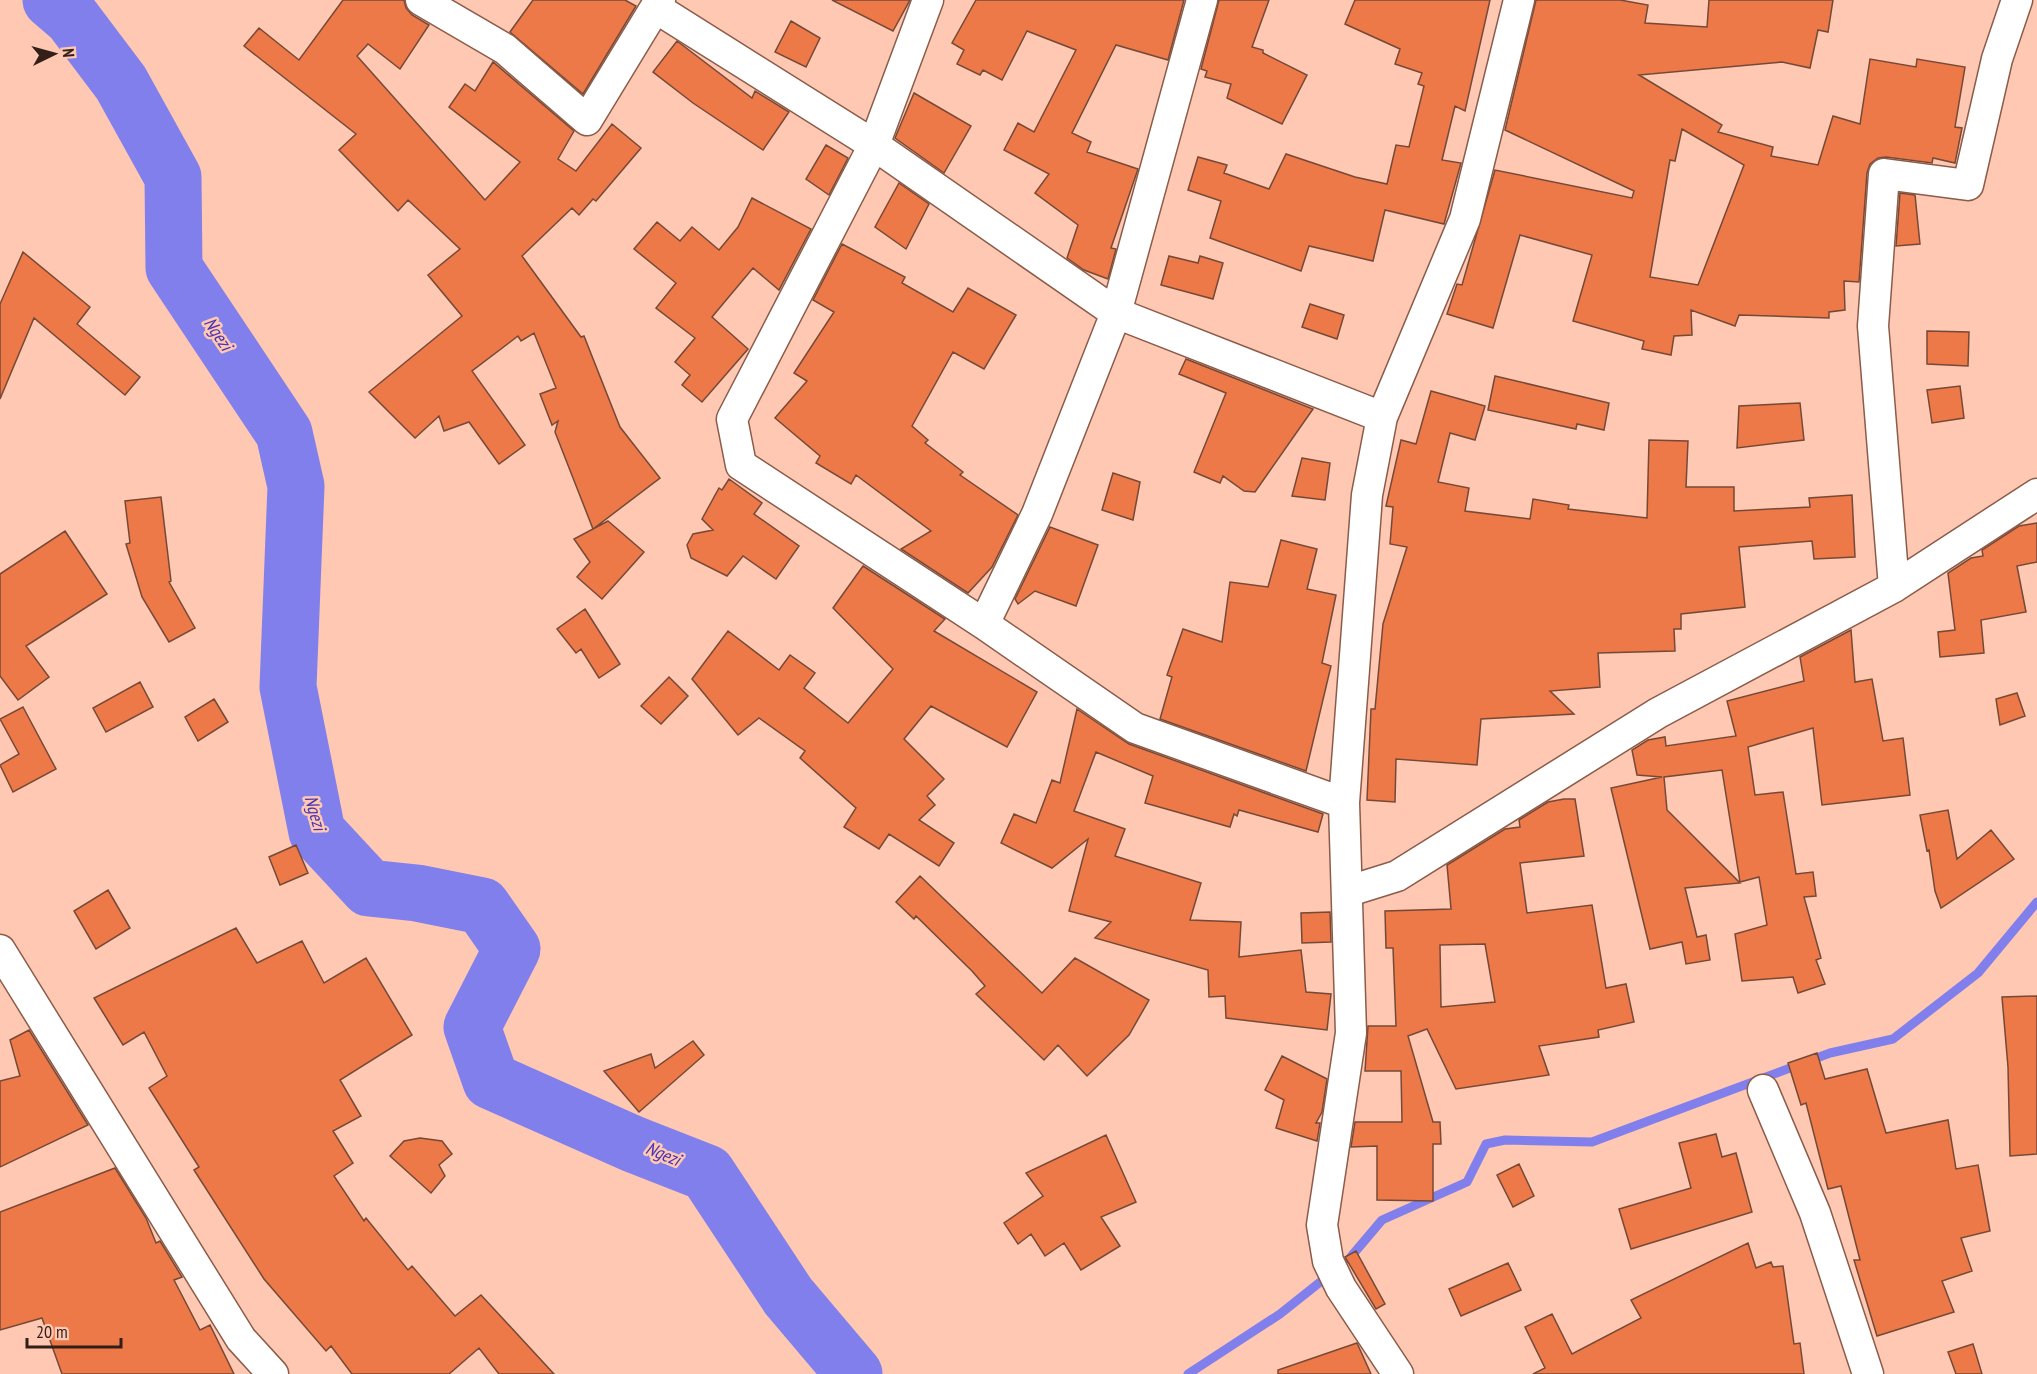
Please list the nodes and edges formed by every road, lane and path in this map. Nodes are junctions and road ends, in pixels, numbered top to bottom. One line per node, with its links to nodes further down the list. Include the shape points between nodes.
1 (421, 0): 6 (street, via 505,49 587,120)
2 (928, 0): 7 (street)
3 (1202, 0): 8 (street)
4 (1519, 0): 9 (street, via 1465,219)
5 (2017, 0): 11 (street, via 1997,59 1968,185 1884,174 1873,326)
6 (658, 4): 7 (street)
7 (874, 144): 8 (street); 12 (street, via 732,419 741,465)
8 (1116, 313): 9 (street); 12 (street, via 1037,514)
9 (1382, 417): 13 (street, via 1367,495)
10 (2037, 494): 11 (street)
11 (1894, 587): 14 (street, via 1659,713 1397,876)
12 (984, 624): 13 (street, via 1135,728)
13 (1344, 803): 14 (street)
14 (1349, 891): 20 (street, via 1351,1033 1322,1225 1335,1274)
15 (0, 950): 17 (street)
16 (1763, 1090): 21 (street, via 1815,1213)
17 (240, 1338): 18 (street); 19 (street)
18 (248, 1374)
19 (273, 1374)
20 (1398, 1374)
21 (1868, 1374)

